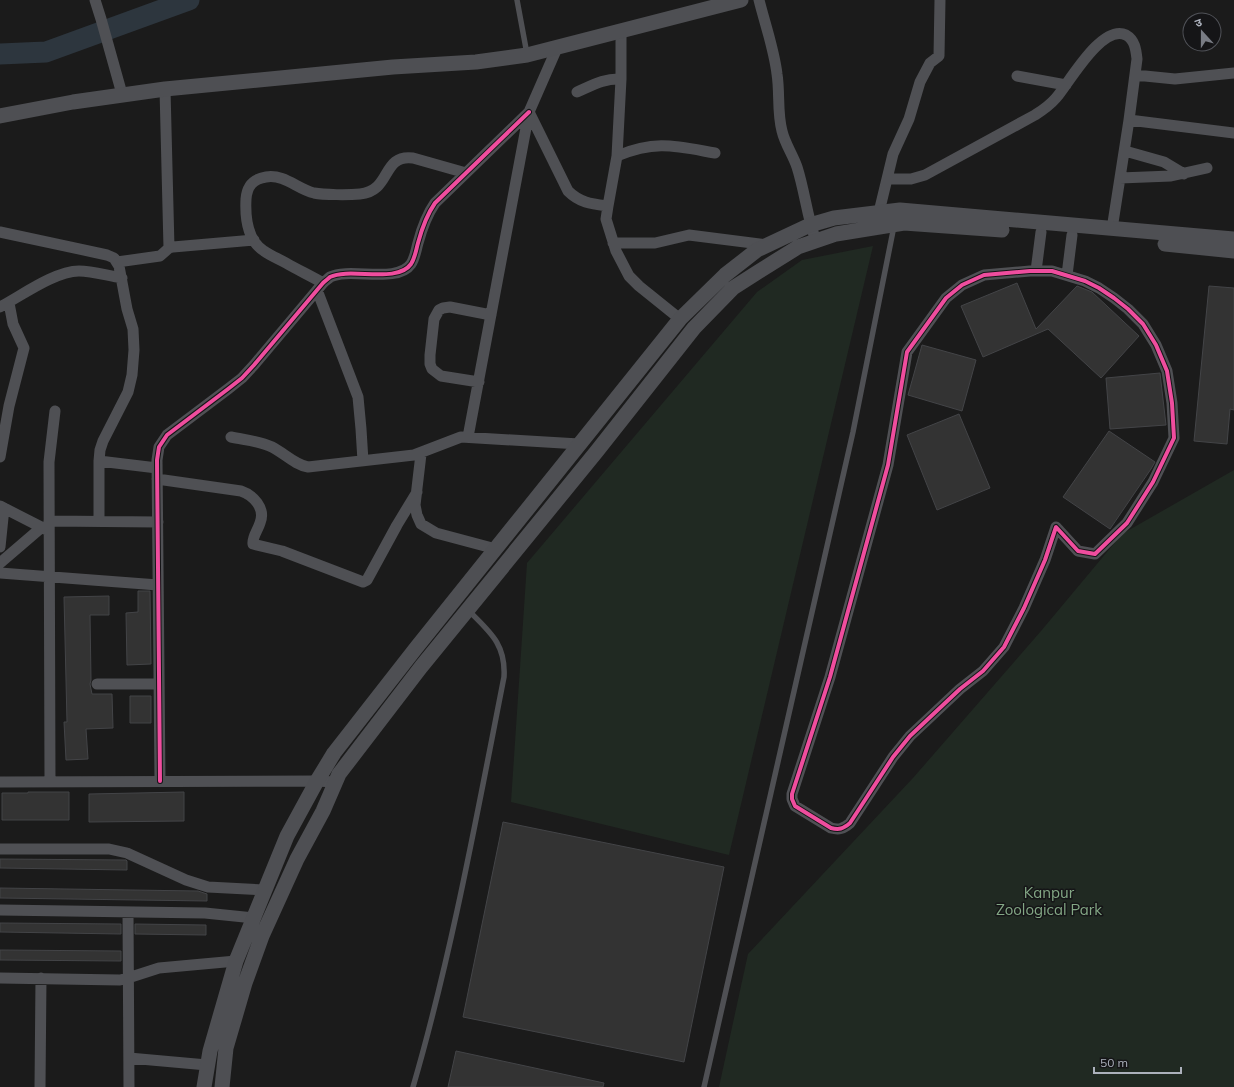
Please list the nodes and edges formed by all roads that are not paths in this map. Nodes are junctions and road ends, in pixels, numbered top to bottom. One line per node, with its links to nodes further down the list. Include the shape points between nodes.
1 (95, 0): 16 (street)
2 (516, 0): 8 (lane)
3 (741, 0): 6 (main road)
4 (759, 0): 32 (street, via 777,72 779,120 798,169)
5 (940, 0): 28 (street, via 939,56 930,63 920,82 909,119 893,154)
6 (621, 31): 7 (main road); 12 (street)
7 (558, 48): 8 (main road); 17 (street)
8 (527, 55): 14 (main road, via 476,62 393,67)
9 (1234, 73): 10 (street, via 1175,79)
10 (1135, 75): 13 (street, via 1137,59 1132,40 1125,34 1116,34 1100,43); 19 (street)
11 (1017, 76): 13 (street)
12 (621, 79): 15 (street, via 608,79); 23 (street)
13 (1066, 85): 28 (street, via 1051,104 1035,115 926,175 911,179)
14 (165, 89): 16 (main road); 42 (street)
15 (576, 92)
16 (122, 94): 18 (main road)
17 (529, 112): 25 (street); 29 (street, via 568,191 587,204); 50 (street)
18 (0, 116)
19 (1129, 120): 20 (street); 21 (street)
20 (1234, 133)
21 (1124, 151): 26 (street, via 1164,162); 27 (street)
22 (715, 153): 23 (street, via 657,145)
23 (617, 156): 29 (street)
24 (1207, 168): 26 (street)
25 (466, 173): 38 (street, via 405,157 391,165 381,184 361,194 315,193 276,176 255,180 249,186 246,196 246,219); 48 (street, via 428,213 411,265 403,270 385,274 338,275)
26 (1184, 174): 27 (street)
27 (1120, 178): 33 (street)
28 (887, 179): 30 (street)
29 (608, 206): 40 (street, via 606,219)
30 (879, 212): 32 (main road, via 834,218); 33 (main road, via 900,210)
31 (895, 224): 35 (main road); 39 (main road, via 836,234); 97 (lane, via 853,432)
32 (810, 225): 39 (street); 41 (main road)
33 (1112, 229): 37 (main road)
34 (0, 232): 44 (street, via 107,255)
35 (1041, 232): 36 (main road); 45 (street)
36 (1072, 235): 43 (main road); 46 (street)
37 (1234, 239)
38 (254, 240): 42 (street); 48 (street, via 263,251)
39 (816, 241): 73 (main road, via 798,247 733,288 694,328)
40 (613, 243): 41 (street, via 655,243 689,235); 51 (street, via 629,276)
41 (768, 245): 51 (main road, via 757,250 725,275)
42 (169, 248): 44 (street, via 160,256)
43 (1234, 251)
44 (117, 262): 47 (street)
45 (1036, 271): 46 (street, via 1052,270); 46 (street, via 984,275 962,286 946,298 907,352 888,465 830,677 792,794 795,806 831,828 837,830 850,823 893,757 910,736 954,694 983,671 1004,647 1045,560 1056,527 1078,551 1095,554 1127,523 1153,482 1174,438 1167,371 1156,345 1143,324 1128,309 1099,288)
46 (1066, 275)
47 (122, 278): 49 (street, via 80,271 70,272 53,278); 59 (street, via 134,340 132,375 128,392 103,441)
48 (320, 287): 60 (street, via 358,397); 61 (street, via 242,378 167,435 160,447)
49 (4, 305): 58 (street, via 24,348 9,406)
50 (491, 314): 52 (street); 52 (street, via 450,307 439,310 434,319 430,355 432,369 442,376)
51 (680, 319): 56 (main road)
52 (479, 382): 55 (street)
53 (55, 411): 66 (street, via 49,462)
54 (231, 437): 60 (street, via 270,446 308,468)
55 (468, 437): 56 (street); 57 (street, via 454,439)
56 (579, 444): 68 (main road)
57 (421, 454): 60 (street); 62 (street)
58 (0, 457)
59 (99, 461): 61 (street); 64 (street)
60 (363, 461)
61 (157, 473): 62 (street, via 249,494 257,501 261,511 261,521 252,540 253,544 282,551 363,582 367,580); 65 (street)
62 (417, 492): 68 (street, via 417,515 427,529)
63 (2, 507): 66 (street); 67 (street)
64 (99, 521): 65 (street); 66 (street)
65 (158, 522): 72 (street)
66 (47, 526): 69 (street); 71 (street)
67 (0, 547)
68 (496, 549): 77 (main road, via 334,753)
69 (0, 563)
70 (0, 573): 71 (street)
71 (50, 577): 72 (street); 79 (street)
72 (158, 585): 75 (street)
73 (467, 609): 80 (main road, via 382,717); 96 (lane, via 493,636 500,648 505,663 504,677 455,917)
74 (97, 684): 75 (street)
75 (159, 684): 76 (street)
76 (160, 781): 77 (street); 79 (street)
77 (317, 781): 80 (street); 82 (main road, via 287,836)
78 (0, 782): 79 (street)
79 (50, 782)
80 (335, 782): 95 (main road, via 262,936 226,1048)
81 (0, 849): 82 (street, via 109,849 127,853 186,880 208,887)
82 (264, 890): 85 (main road)
83 (0, 910): 84 (street)
84 (128, 912): 85 (street, via 205,913); 89 (street)
85 (254, 918): 86 (main road)
86 (236, 961): 89 (street, via 159,968); 91 (main road)
87 (0, 978): 88 (street)
88 (41, 978): 89 (street); 92 (street)
89 (128, 978): 90 (street)
90 (129, 1058): 91 (street); 93 (street)
91 (207, 1065): 94 (main road)
92 (40, 1087)
93 (130, 1087)
94 (204, 1087)
95 (222, 1087)
96 (413, 1087)
97 (704, 1087)

